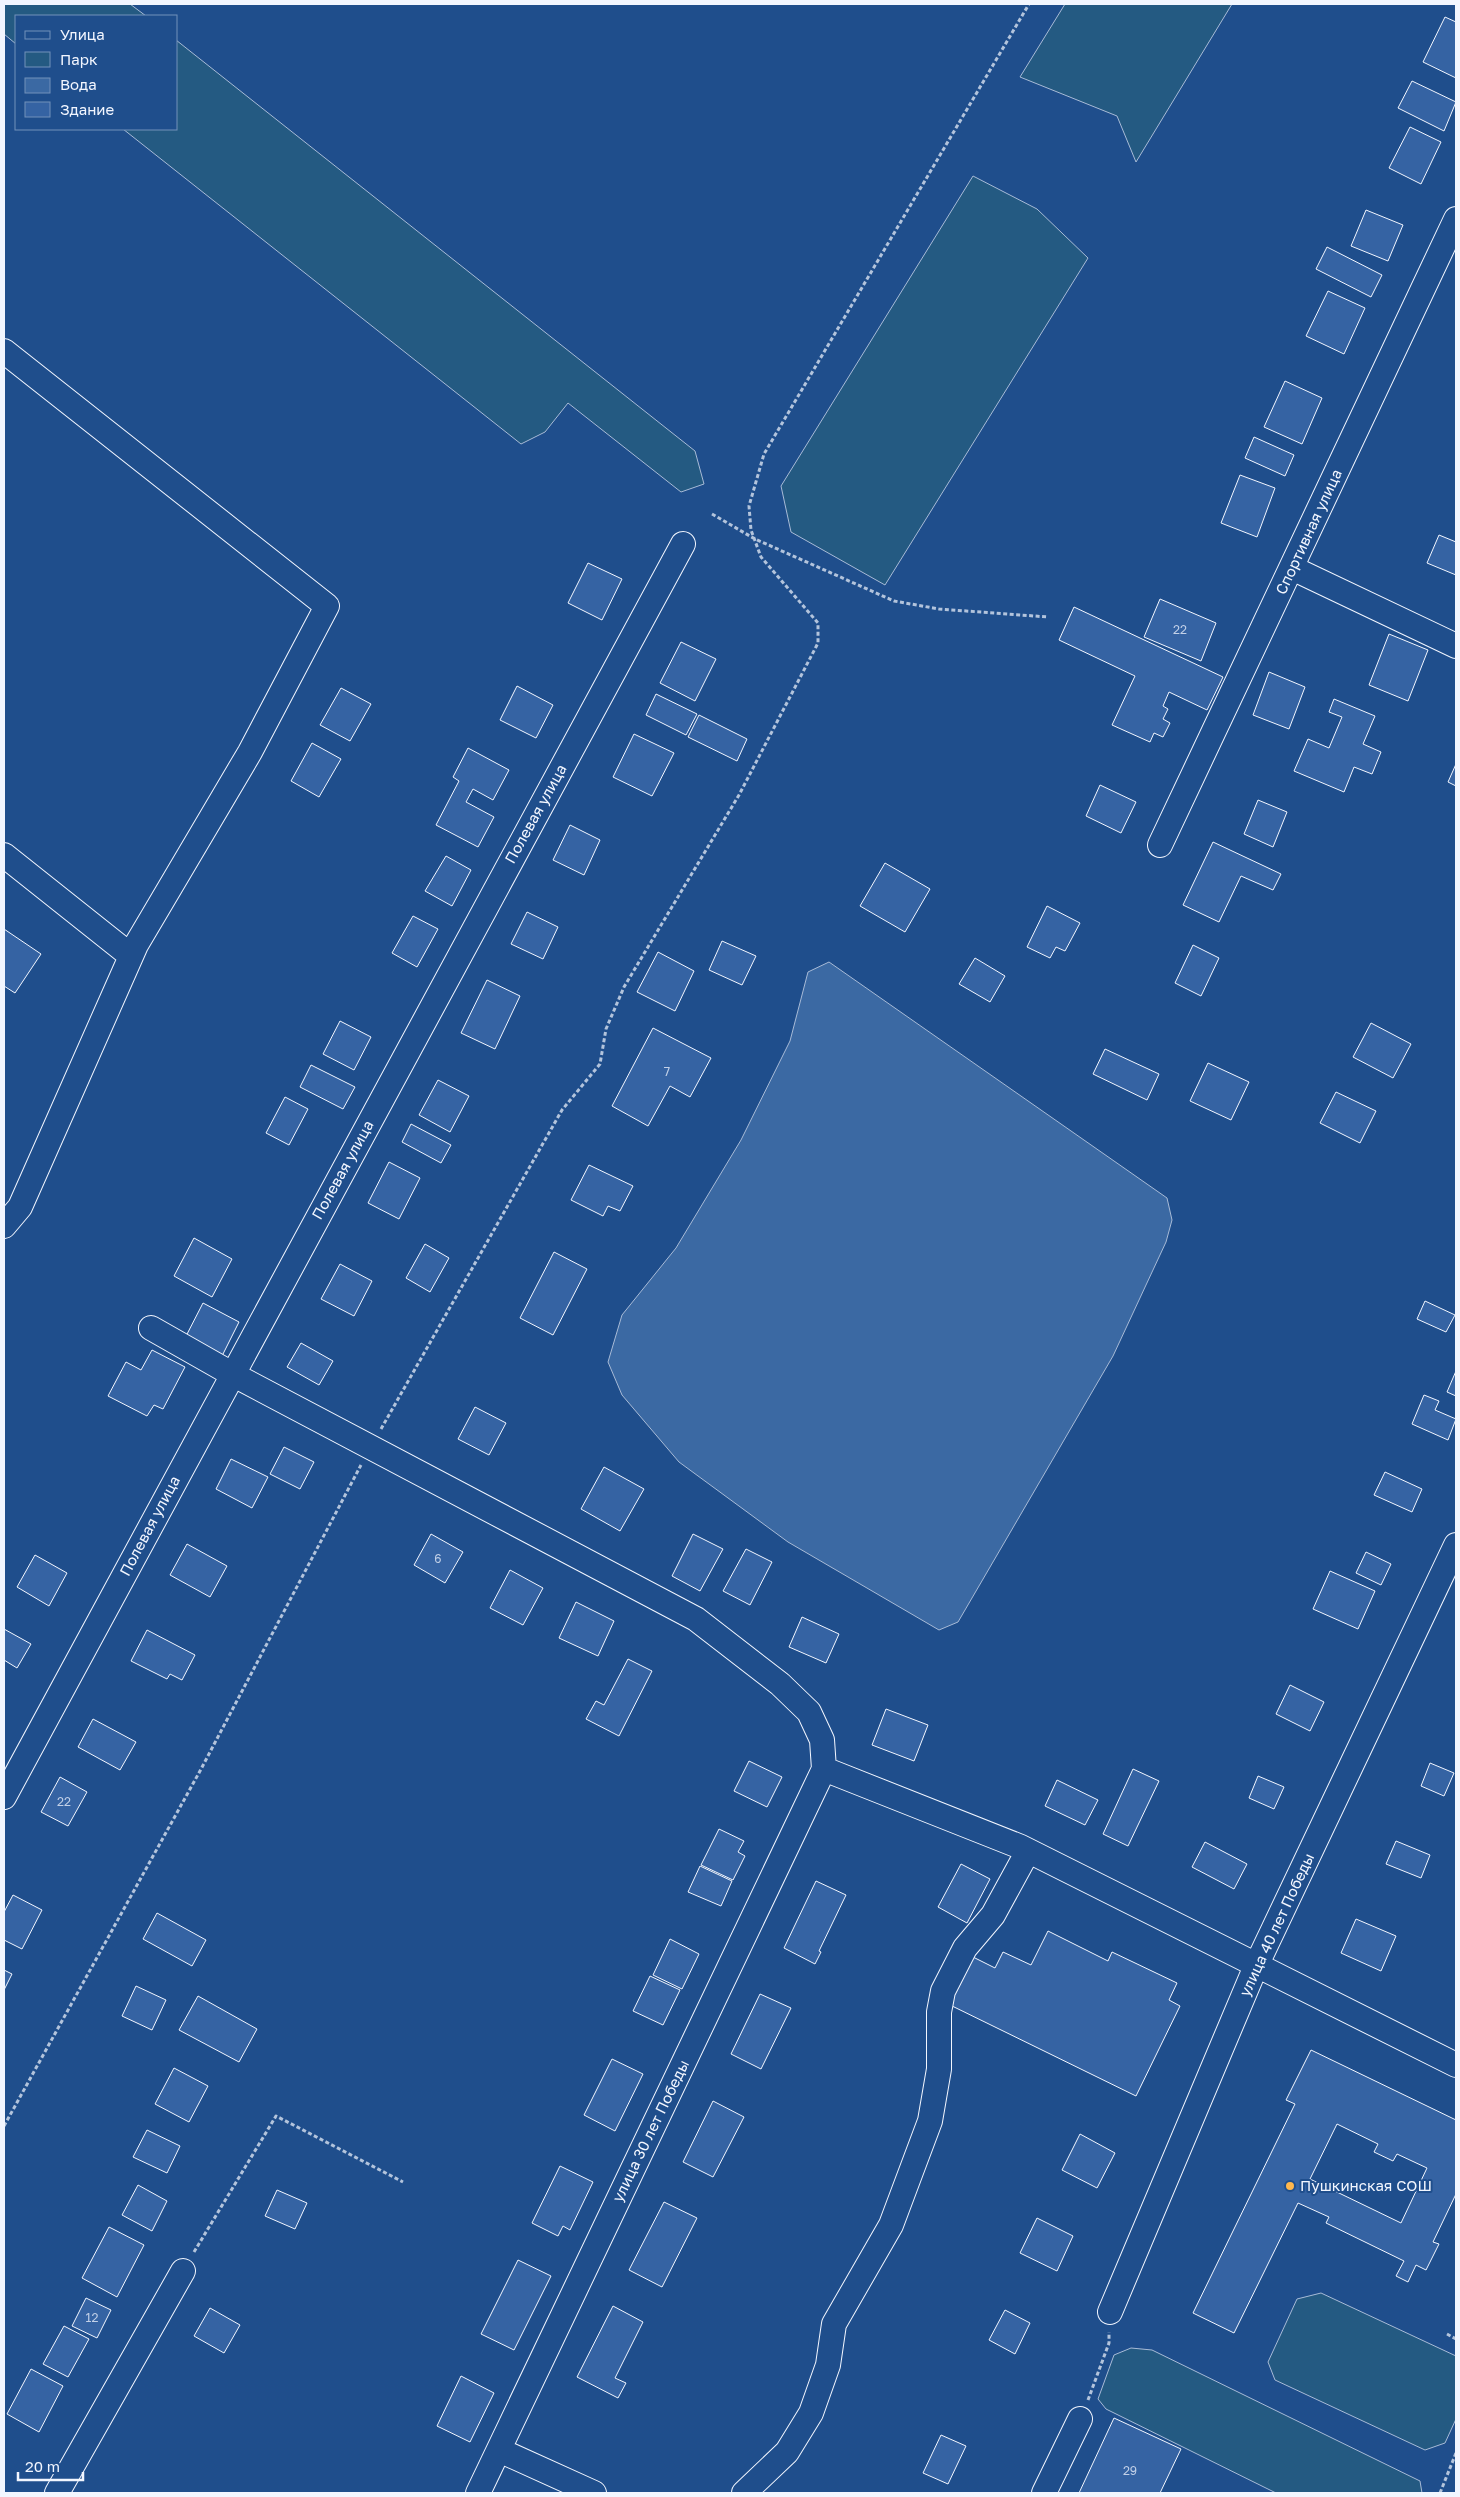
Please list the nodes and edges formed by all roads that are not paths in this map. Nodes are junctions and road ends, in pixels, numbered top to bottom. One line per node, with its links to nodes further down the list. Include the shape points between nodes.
1 (1456, 220): 4 (street, Спортивная улица)
2 (4, 351): 8 (street, via 327,606 250,752)
3 (683, 544): 11 (street, Полевая улица)
4 (1292, 568): 5 (street); 6 (street, Спортивная улица)
5 (1456, 646)
6 (1160, 845)
7 (4, 855): 8 (street)
8 (131, 956): 9 (street, via 20,1207)
9 (4, 1226)
10 (151, 1328): 11 (street)
11 (232, 1374): 13 (street, via 696,1619 780,1684 809,1712 822,1740); 14 (street, Полевая улица)
12 (1456, 1545): 16 (street, улица 40 лет Победы)
13 (824, 1769): 15 (street); 21 (street, улица 30 лет Победы)
14 (4, 1797)
15 (1028, 1851): 16 (street); 25 (street, via 993,1915 966,1948 943,1991 939,2012 939,2069 930,2121 891,2225 834,2324 828,2365 810,2414 787,2452)
16 (1256, 1966): 17 (street); 19 (street, улица 40 лет Победы)
17 (1456, 2065)
18 (182, 2271): 22 (street)
19 (1110, 2312)
20 (1080, 2419): 26 (street)
21 (499, 2450): 23 (street, улица 30 лет Победы); 24 (street)
22 (57, 2493)
23 (478, 2493)
24 (594, 2493)
25 (744, 2493)
26 (1044, 2493)

